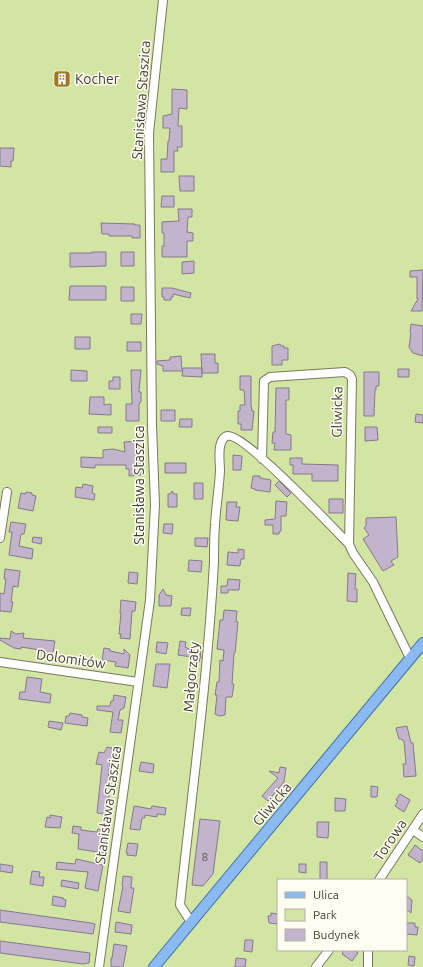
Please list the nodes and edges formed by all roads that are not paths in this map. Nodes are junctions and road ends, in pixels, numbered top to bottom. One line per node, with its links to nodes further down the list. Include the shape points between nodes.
1 (163, 0): 10 (street, Stanisława Staszica, via 149,133 155,505 150,600)
2 (231, 436): 3 (street, Gliwicka); 15 (street, Małgorzaty, via 223,439 220,449 204,682 180,895 180,905)
3 (262, 459): 6 (street, Gliwicka); 6 (street, Gliwicka, via 264,382 270,377 345,372 350,375 352,379)
4 (7, 492): 5 (street)
5 (0, 538)
6 (349, 544): 8 (street, Gliwicka, via 352,553 373,582)
7 (423, 643): 8 (main road, Gliwicka)
8 (410, 658): 15 (main road, Gliwicka)
9 (0, 662): 10 (street, Dolomitów)
10 (138, 682): 18 (street, Stanisława Staszica)
11 (423, 814): 12 (street, Torowa)
12 (413, 830): 13 (street); 14 (street, Torowa)
13 (423, 837)
14 (380, 879)
15 (191, 922): 19 (main road, Gliwicka)
16 (328, 951): 20 (street)
17 (368, 951): 21 (street)
18 (99, 967)
19 (154, 967)
20 (316, 967)
21 (368, 967)

